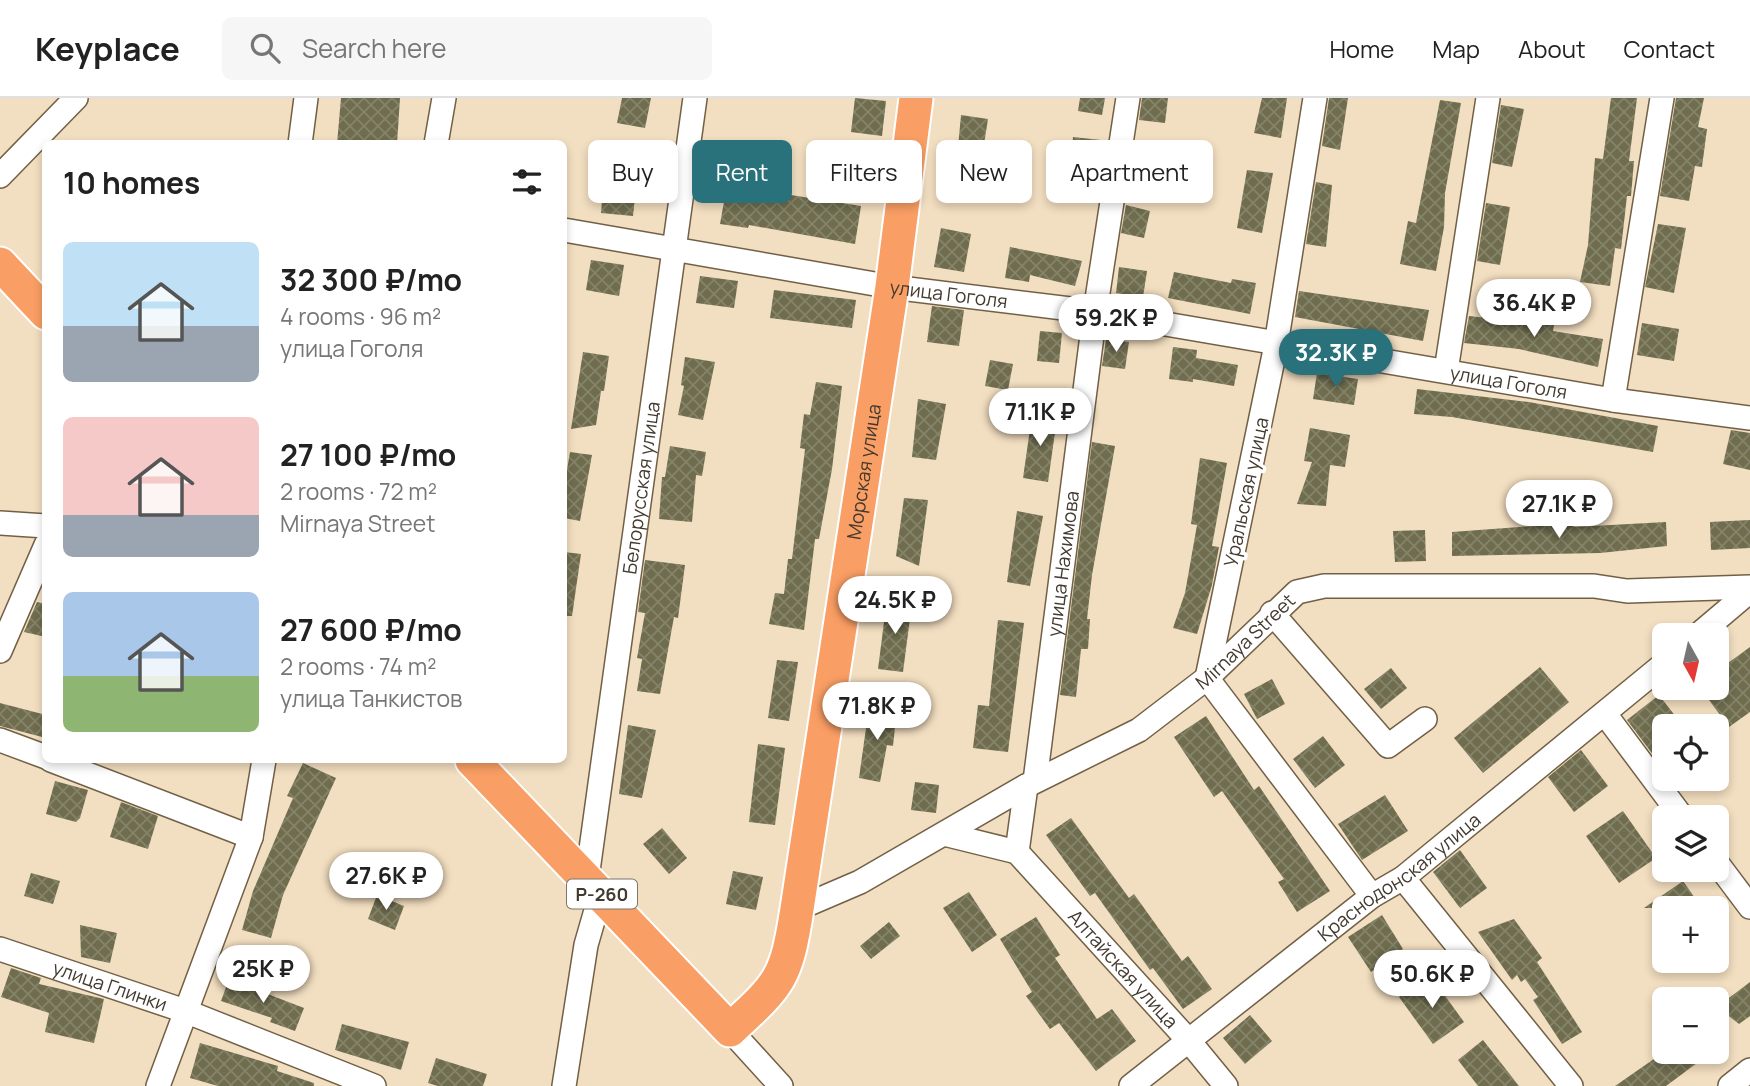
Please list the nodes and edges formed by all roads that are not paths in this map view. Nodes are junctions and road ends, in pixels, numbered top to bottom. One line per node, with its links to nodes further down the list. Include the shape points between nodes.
1 (76, 98): 12 (street)
2 (306, 98): 10 (street)
3 (444, 98): 11 (street)
4 (695, 98): 14 (street, Белорусская улица)
5 (916, 98): 16 (highway, Морская улица)
6 (1128, 98): 18 (street, улица Нахимова)
7 (1315, 98): 19 (street, Уральская улица)
8 (1488, 98): 20 (street)
9 (1662, 98): 21 (street)
10 (296, 139)
11 (437, 140)
12 (0, 176)
13 (567, 230): 14 (street, улица Гоголя)
14 (672, 247): 16 (street, улица Гоголя); 46 (street, Белорусская улица)
15 (0, 264): 17 (highway)
16 (892, 287): 18 (street, улица Гоголя); 49 (highway, Морская улица)
17 (42, 309)
18 (1095, 312): 19 (street, улица Гоголя); 39 (street, улица Нахимова)
19 (1276, 345): 20 (street, улица Гоголя); 31 (street, Уральская улица)
20 (1446, 371): 21 (street, улица Гоголя)
21 (1614, 400): 22 (street, улица Гоголя)
22 (1750, 418)
23 (0, 523): 24 (street)
24 (42, 526)
25 (42, 554): 29 (street)
26 (1750, 589): 27 (street, Mirnaya Street, via 1324,586 1297,592); 28 (street)
27 (1272, 613): 31 (street, Mirnaya Street); 33 (street, via 1388,746)
28 (1712, 623)
29 (0, 651)
30 (1652, 674): 32 (street, Краснодонская улица)
31 (1207, 678): 39 (street, Mirnaya Street, via 1139,730); 47 (street)
32 (1605, 714): 40 (street); 44 (street, Краснодонская улица)
33 (1425, 719)
34 (0, 740): 35 (street)
35 (42, 756)
36 (59, 763): 42 (street)
37 (263, 763): 42 (street)
38 (475, 763): 46 (highway, Р-260)
39 (1030, 783): 41 (street, Mirnaya Street); 43 (street, улица Нахимова)
40 (1673, 805)
41 (944, 835): 43 (street); 49 (street, Mirnaya Street, via 860,882)
42 (251, 837): 51 (street)
43 (1017, 852): 53 (street, Алтайская улица)
44 (1403, 878): 47 (street, Краснодонская улица); 61 (street)
45 (1729, 879): 48 (street)
46 (594, 886): 52 (highway, Р-260); 57 (street, Белорусская улица)
47 (1372, 896): 53 (street, Краснодонская улица)
48 (1750, 907)
49 (797, 909): 52 (highway, Морская улица, via 779,981)
50 (0, 949): 51 (street, улица Глинки)
51 (185, 1012): 55 (street); 56 (street, улица Глинки)
52 (730, 1031): 58 (street)
53 (1189, 1041): 59 (street, Краснодонская улица); 60 (street, Алтайская улица)
54 (1750, 1070): 62 (street)
55 (158, 1086)
56 (374, 1086)
57 (564, 1086)
58 (781, 1086)
59 (1131, 1086)
60 (1226, 1086)
61 (1571, 1086)
62 (1730, 1086)

